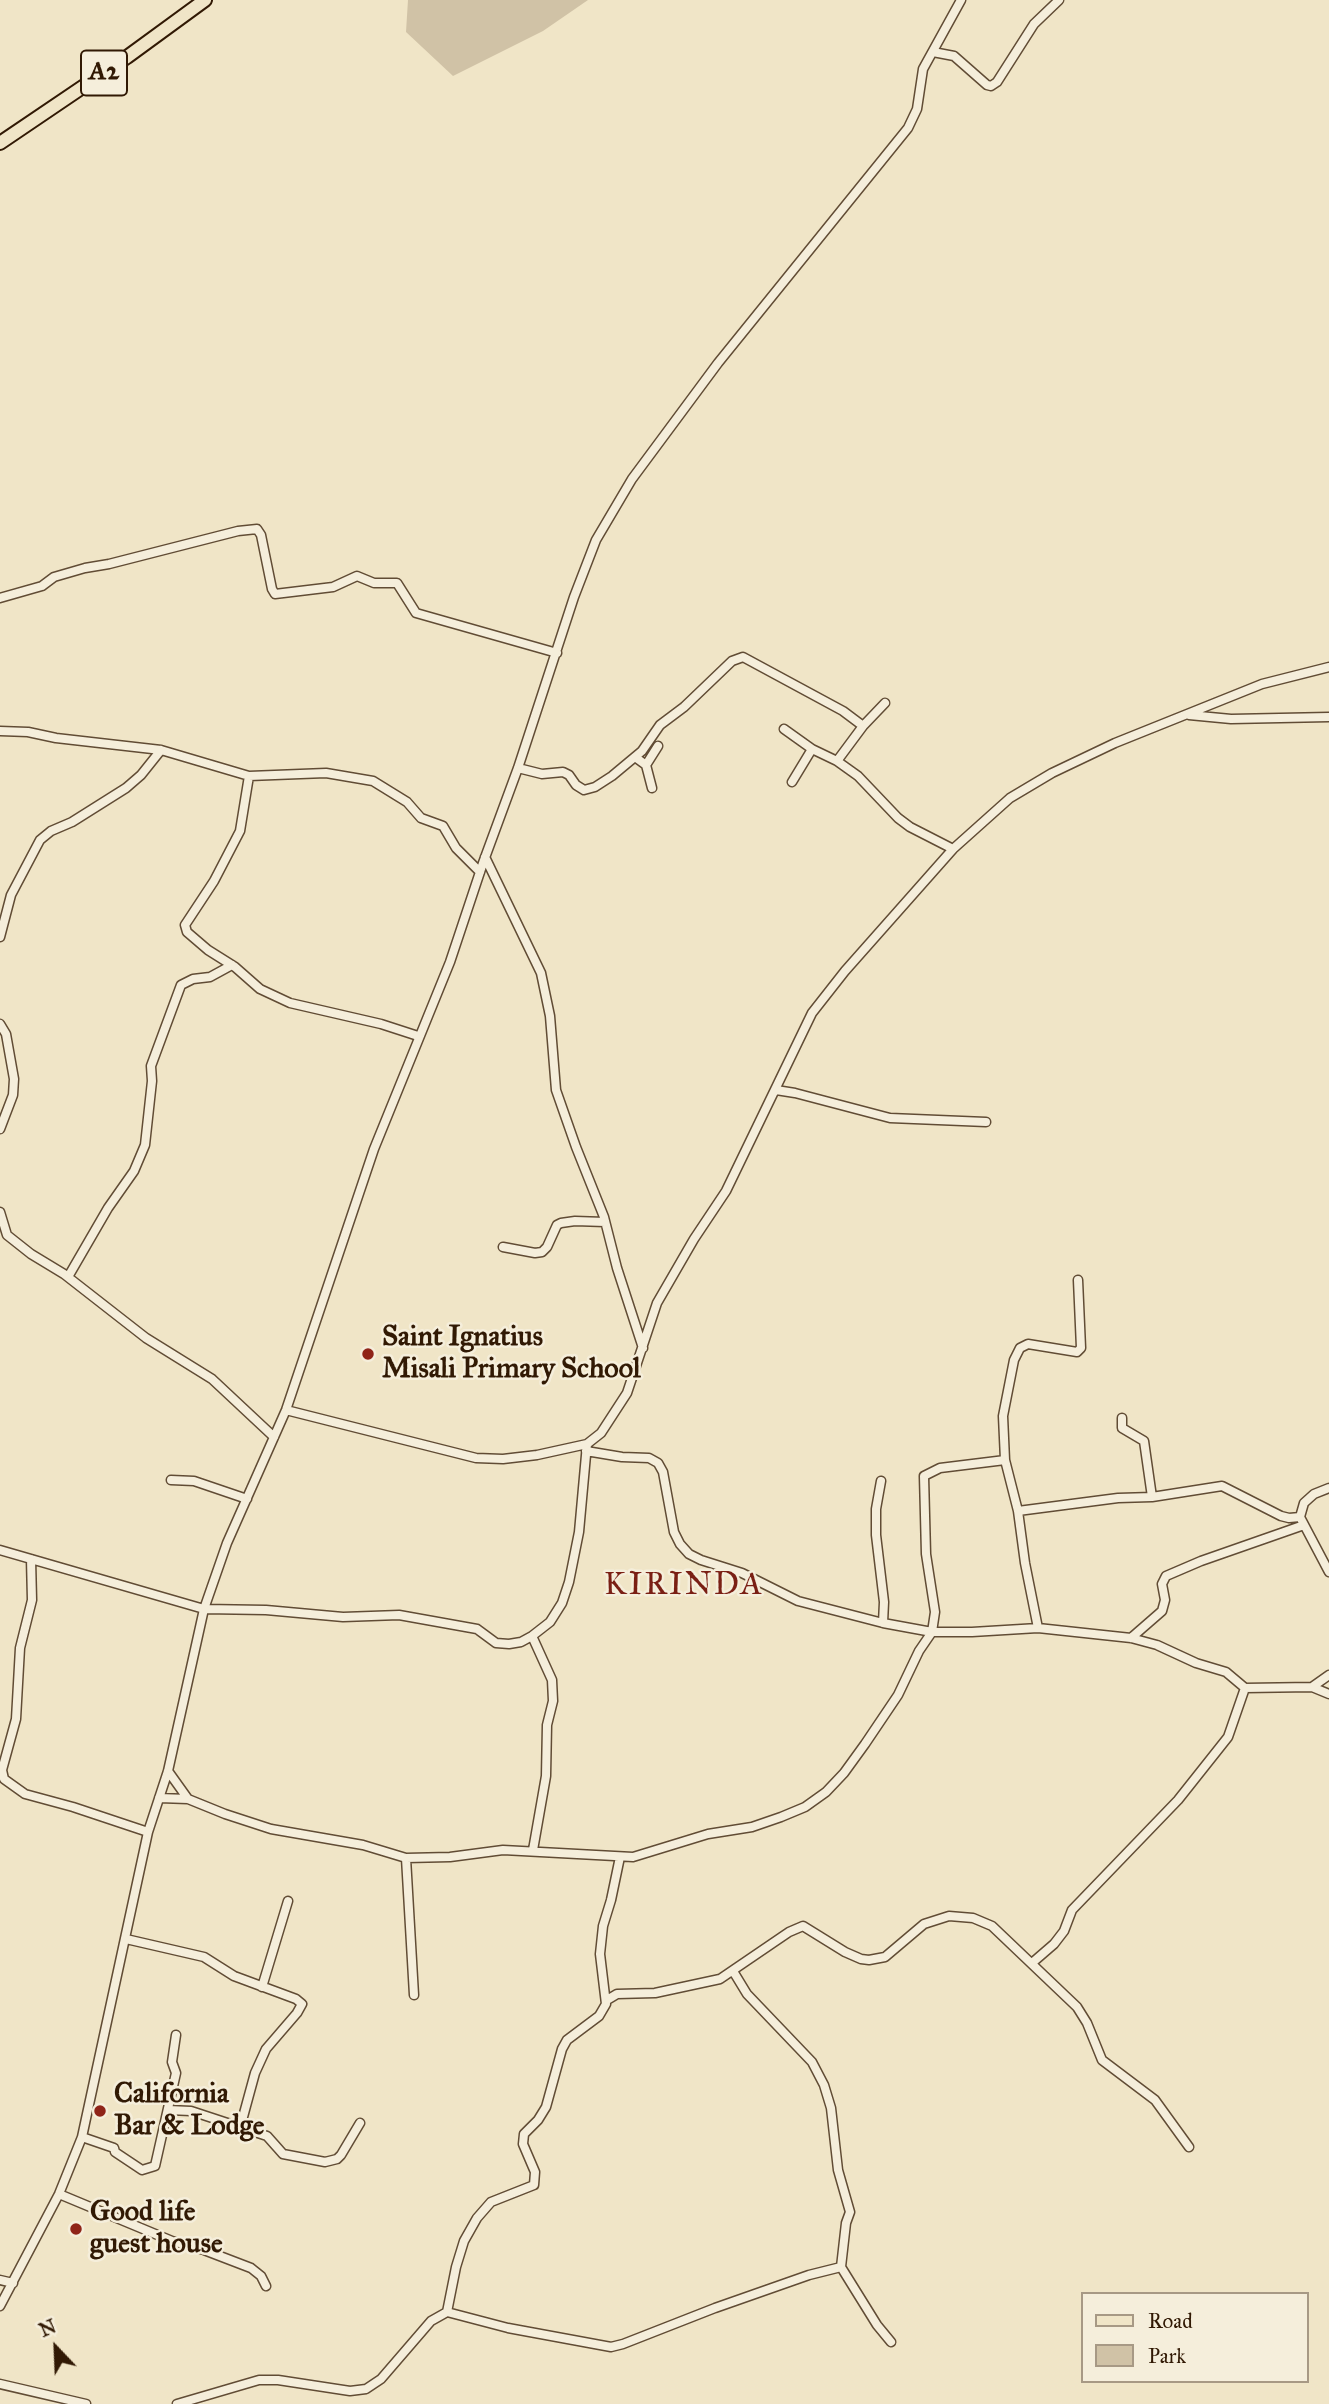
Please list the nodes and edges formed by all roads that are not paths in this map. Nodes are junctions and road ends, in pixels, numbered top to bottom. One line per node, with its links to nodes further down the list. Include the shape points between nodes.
1 (205, 0): 5 (main road, A2)
2 (961, 0): 4 (street)
3 (1059, 0): 4 (street, via 1034,24 991,86 954,56)
4 (933, 52): 7 (street, via 923,69 917,109 908,128 718,363 632,479 596,540)
5 (0, 143)
6 (0, 597): 7 (street, via 85,568 257,529 275,594 333,587 357,576 374,583 397,583 416,612)
7 (557, 653): 21 (street)
8 (1329, 667): 10 (street, via 1262,684)
9 (885, 703): 12 (street)
10 (1186, 714): 11 (street, via 1231,719); 25 (street, via 1027,786)
11 (1329, 717)
12 (863, 726): 18 (street, via 843,710 743,657 732,661 660,725); 19 (street)
13 (784, 729): 16 (street)
14 (0, 731): 17 (street)
15 (658, 746): 20 (street)
16 (812, 749): 19 (street); 23 (street)
17 (161, 750): 22 (street); 28 (street, via 126,788 40,841 10,895)
18 (635, 757): 20 (street); 21 (street, via 612,776 583,790 563,772 542,774)
19 (837, 761): 25 (street, via 898,818)
20 (646, 765): 24 (street)
21 (519, 768): 26 (street)
22 (249, 776): 27 (street, via 326,773 373,781 407,802 421,818 443,826 456,848); 29 (street, via 240,831 185,925 208,950)
23 (792, 782)
24 (652, 788)
25 (953, 849): 32 (street, via 811,1013)
26 (485, 857): 27 (street); 36 (street, via 541,973 556,1090)
27 (480, 872): 31 (street)
28 (0, 937)
29 (232, 965): 31 (street, via 260,989 290,1003); 40 (street, via 181,985 151,1066 145,1145 134,1171)
30 (0, 1024): 34 (street, via 6,1034 13,1095)
31 (418, 1036): 43 (street, via 374,1149)
32 (775, 1090): 33 (street, via 890,1118); 42 (street, via 726,1191 657,1303)
33 (986, 1122)
34 (0, 1129)
35 (0, 1212): 37 (street)
36 (605, 1222): 39 (street, via 561,1223 542,1252); 42 (street)
37 (7, 1235): 38 (street); 40 (street)
38 (0, 1242)
39 (503, 1247)
40 (68, 1277): 45 (street, via 146,1338 220,1385)
41 (1078, 1280): 47 (street, via 1080,1350 1028,1344 1014,1360 1003,1416)
42 (643, 1348): 46 (street, via 627,1393)
43 (286, 1410): 45 (street); 46 (street, via 476,1458)
44 (1122, 1418): 51 (street, via 1122,1428 1144,1441)
45 (274, 1437): 52 (street)
46 (587, 1448): 59 (street, via 658,1463 674,1532 689,1554 742,1573 798,1601); 62 (street, via 569,1582 550,1622)
47 (1005, 1460): 53 (street); 61 (street, via 940,1468 924,1476 926,1554 935,1612)
48 (171, 1480): 52 (street, via 194,1481)
49 (881, 1481): 59 (street, via 876,1535)
50 (1329, 1488): 54 (street, via 1304,1503)
51 (1152, 1497): 53 (street); 54 (street, via 1222,1486 1281,1516)
52 (247, 1499): 58 (street)
53 (1018, 1511): 60 (street)
54 (1302, 1521): 57 (street); 63 (street, via 1169,1574 1162,1584 1165,1600 1161,1611)
55 (0, 1550): 56 (street)
56 (32, 1559): 58 (street); 68 (street, via 32,1600 20,1648 16,1719)
57 (1329, 1572)
58 (204, 1609): 62 (street, via 343,1617 399,1615 477,1629 496,1643 521,1642); 69 (street)
59 (883, 1623): 61 (street)
60 (1038, 1628): 61 (street); 63 (street)
61 (932, 1632): 74 (street, via 898,1695 826,1792 805,1807 752,1826)
62 (532, 1636): 73 (street, via 552,1680 553,1701)
63 (1131, 1638): 66 (street, via 1226,1672)
64 (1329, 1675): 65 (street)
65 (1312, 1687): 66 (street); 67 (street)
66 (1245, 1688): 78 (street, via 1228,1737 1178,1800 1072,1910 1054,1944)
67 (1329, 1694)
68 (1, 1770): 72 (street, via 8,1783 25,1794)
69 (168, 1772): 70 (street); 71 (street)
70 (159, 1798): 71 (street); 72 (street)
71 (188, 1799): 75 (street, via 271,1829)
72 (148, 1832): 77 (street)
73 (533, 1850): 74 (street); 75 (street)
74 (620, 1857): 80 (street, via 603,1926 600,1954)
75 (406, 1858): 83 (street)
76 (288, 1900): 81 (street)
77 (126, 1939): 81 (street, via 204,1957); 89 (street)
78 (1032, 1962): 79 (street, via 992,1926 949,1916 924,1924 885,1956 869,1960 845,1952 803,1926); 90 (street, via 1082,2013 1102,2060 1155,2100)
79 (733, 1971): 82 (street, via 720,1979 655,1993); 92 (street, via 747,1994 812,2062 824,2085 850,2212)
80 (605, 1985): 82 (street); 84 (street)
81 (262, 1987): 88 (street, via 302,2004 266,2049)
82 (617, 1994): 84 (street)
83 (414, 1995)
84 (607, 2000): 97 (street, via 599,2016 567,2040 546,2107 524,2134 534,2185 491,2202 477,2218 464,2241)
85 (176, 2035): 86 (street, via 172,2062 176,2073)
86 (168, 2110): 88 (street, via 191,2111); 89 (street, via 157,2160 149,2169 142,2170 114,2147)
87 (360, 2123): 88 (street, via 341,2155 325,2162 283,2154 267,2136)
88 (240, 2128)
89 (82, 2137): 91 (street)
90 (1189, 2147)
91 (59, 2194): 94 (street); 95 (street, via 251,2269)
92 (841, 2267): 97 (street, via 611,2347); 98 (street)
93 (0, 2280): 94 (street)
94 (13, 2283): 96 (street)
95 (266, 2286)
96 (0, 2306)
97 (447, 2312): 101 (street, via 431,2321 381,2379 366,2389 259,2380)
98 (891, 2342)
99 (0, 2384): 100 (street)
100 (86, 2404)
101 (177, 2404)

